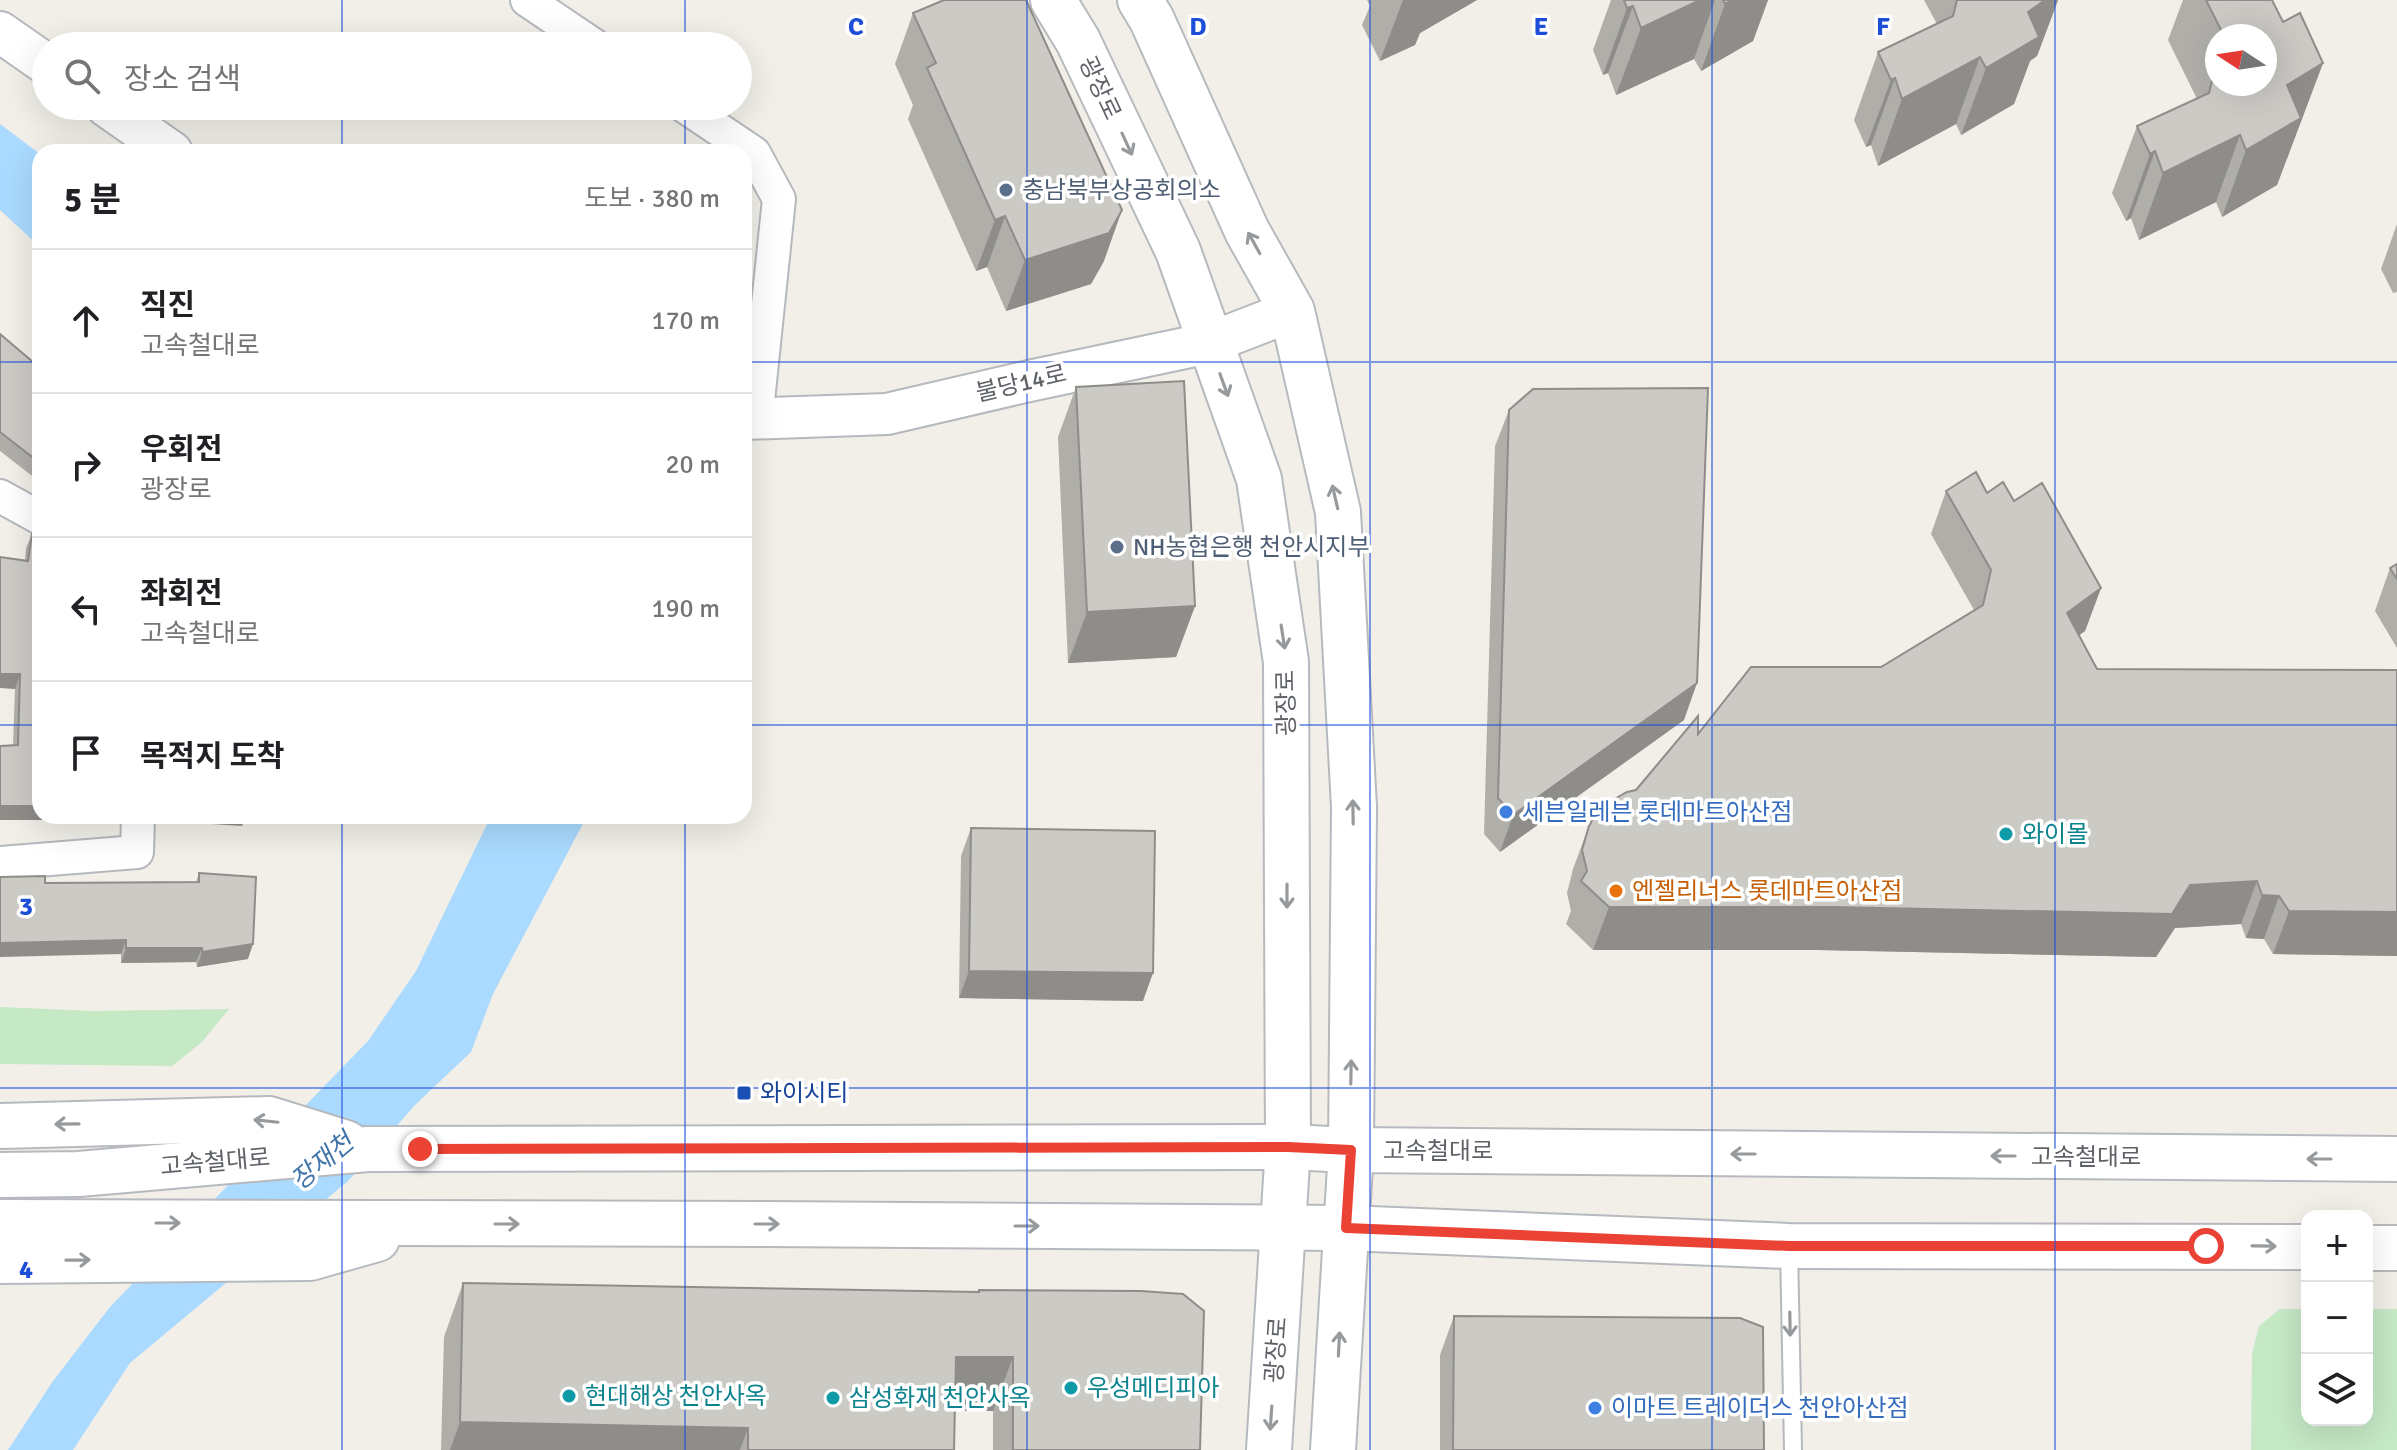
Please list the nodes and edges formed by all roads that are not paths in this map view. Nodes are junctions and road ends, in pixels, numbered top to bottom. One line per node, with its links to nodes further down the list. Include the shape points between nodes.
1 (527, 0): 5 (street)
2 (1053, 0): 13 (main road, 광장로, one-way to 13, via 1078,41 1178,251)
3 (1145, 7): 12 (main road, one-way to 3, via 1247,231)
4 (0, 32): 6 (street)
5 (574, 32)
6 (32, 54)
7 (126, 120): 9 (street)
8 (705, 120): 10 (street)
9 (161, 144)
10 (741, 144)
11 (752, 152): 14 (street, via 779,199)
12 (1292, 311): 13 (street, 불당14로); 23 (main road, one-way to 12, via 1354,807 1338,512)
13 (1209, 343): 15 (street, 불당14로, via 887,414); 21 (main road, 광장로, one-way to 21, via 1259,479 1286,662)
14 (752, 404)
15 (752, 419)
16 (0, 496): 17 (street)
17 (32, 514)
18 (138, 824): 19 (street, via 137,852)
19 (0, 863)
20 (0, 1126): 22 (main road, one-way to 20, via 269,1119)
21 (1288, 1147): 22 (main road, 고속철대로); 23 (main road, 고속철대로); 28 (main road, 광장로)
22 (368, 1149): 25 (main road, 고속철대로, via 79,1174)
23 (1351, 1150): 24 (main road, 고속철대로, one-way to 23); 29 (main road)
24 (2397, 1159)
25 (0, 1175)
26 (17, 1222): 27 (main road, one-way to 27)
27 (429, 1225): 28 (main road, one-way to 28); 34 (main road, one-way to 27, via 310,1258)
28 (1284, 1228): 29 (main road); 35 (main road, 광장로, one-way to 35)
29 (1346, 1228): 30 (main road); 36 (main road, one-way to 29)
30 (1789, 1246): 31 (main road, one-way to 31); 37 (lane, one-way to 37)
31 (2301, 1247)
32 (2373, 1248): 33 (main road)
33 (2397, 1248)
34 (0, 1261)
35 (1269, 1450)
36 (1333, 1450)
37 (1793, 1450)

